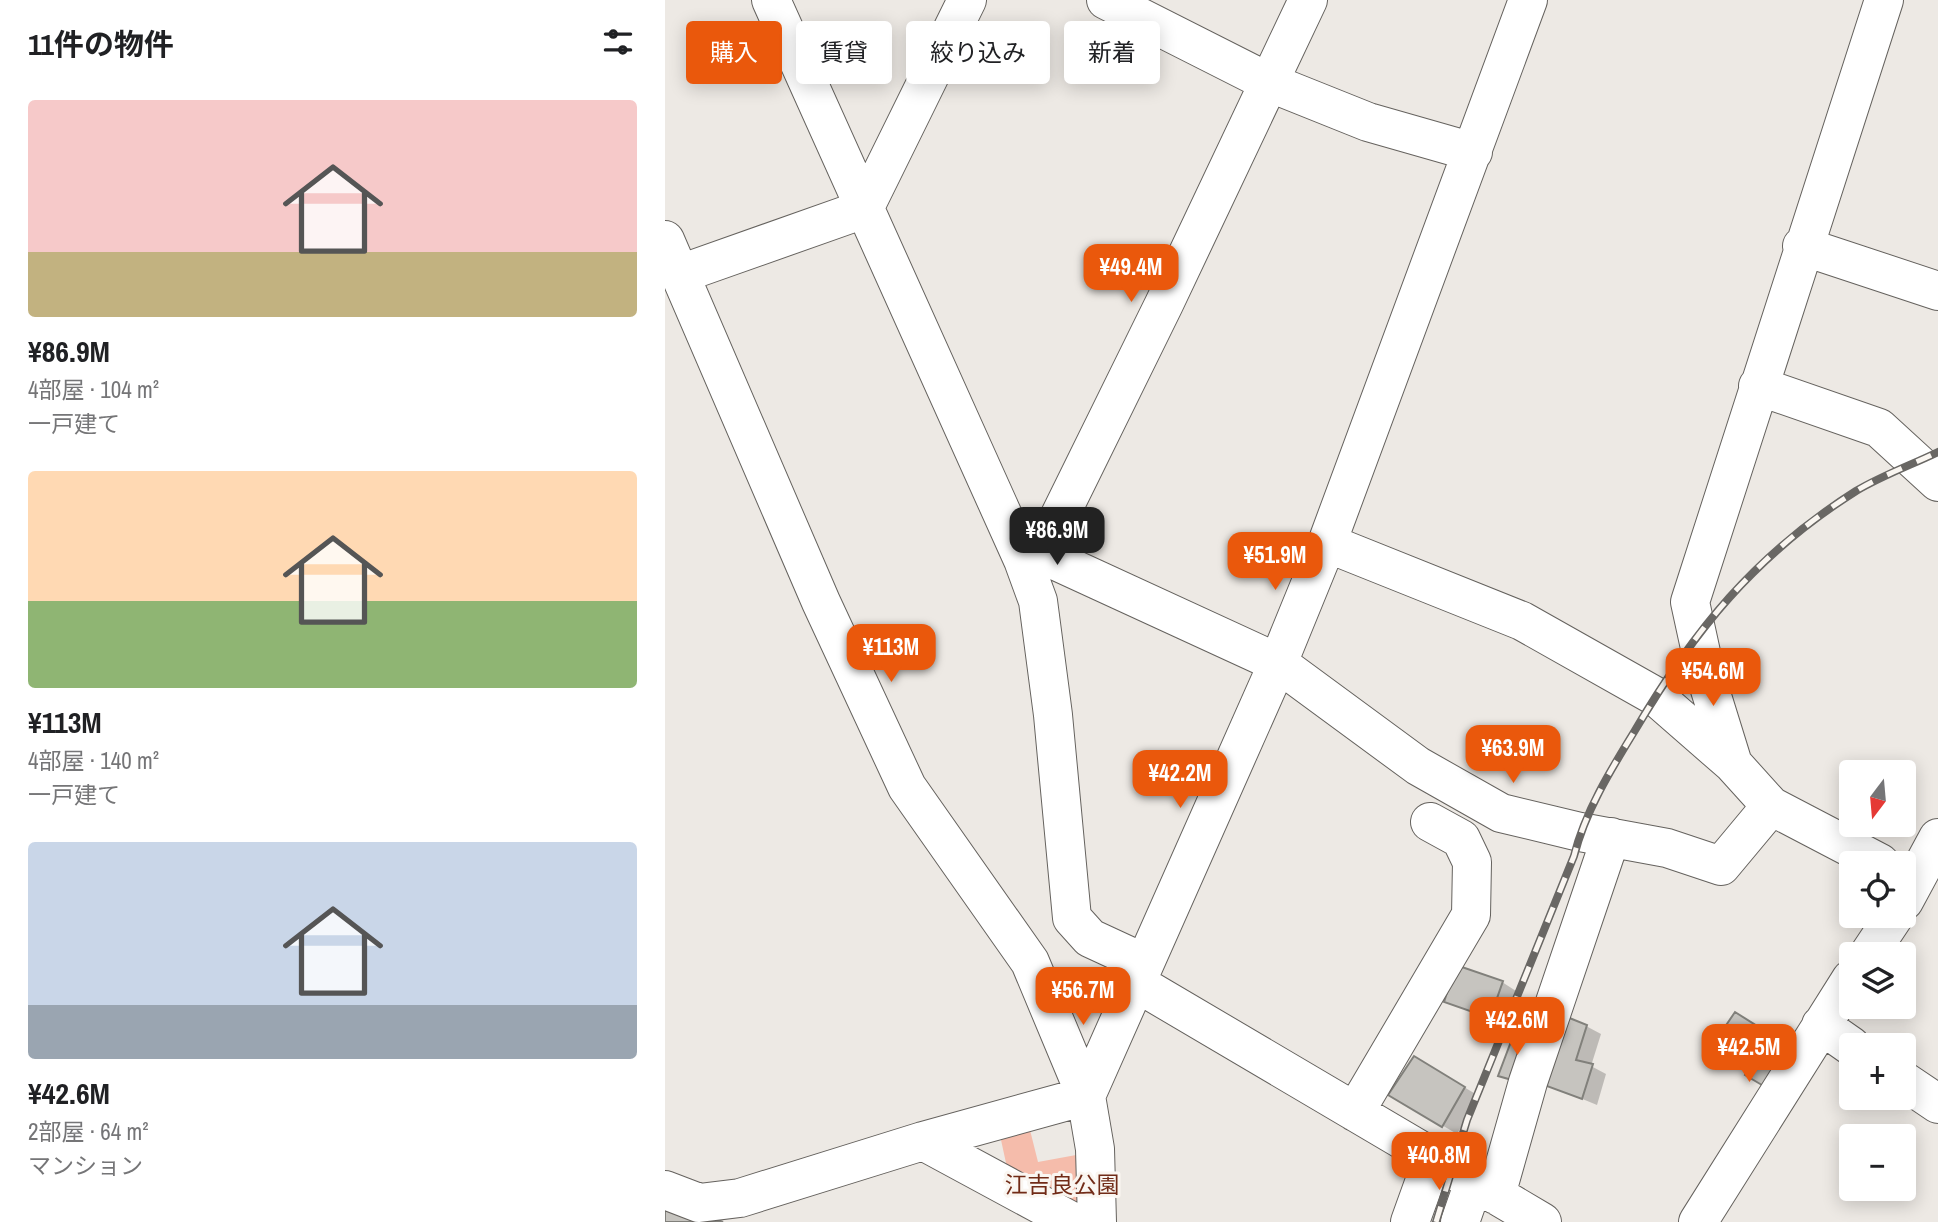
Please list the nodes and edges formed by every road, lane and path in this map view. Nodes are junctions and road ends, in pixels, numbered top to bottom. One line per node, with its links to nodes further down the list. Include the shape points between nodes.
1 (771, 0): 9 (street)
2 (967, 0): 9 (street)
3 (1106, 0): 7 (street)
4 (1308, 0): 7 (street)
5 (1528, 0): 8 (street)
6 (1884, 0): 11 (street)
7 (1268, 82): 8 (street, via 1368,121); 17 (street, via 1164,304)
8 (1473, 152): 16 (street)
9 (864, 209): 12 (street); 17 (street)
10 (665, 240): 12 (street)
11 (1802, 246): 13 (street); 14 (street)
12 (680, 274): 29 (street, via 821,602 907,787 1030,962)
13 (1938, 291)
14 (1758, 386): 15 (street, via 1879,428); 19 (street, via 1691,602 1707,680)
15 (1938, 482)
16 (1327, 543): 18 (street); 19 (street, via 1522,621 1655,696)
17 (1032, 557): 18 (street); 26 (street, via 1072,918 1090,938)
18 (1278, 663): 22 (street, via 1418,766 1501,813); 26 (street)
19 (1733, 764): 20 (street)
20 (1771, 806): 22 (street, via 1721,866 1667,848); 24 (street)
21 (1430, 822): 31 (street, via 1461,839 1472,862 1471,915)
22 (1611, 837): 34 (street, via 1528,1082)
23 (1938, 838): 25 (street)
24 (1858, 851)
25 (1916, 882)
26 (1140, 972): 29 (street); 31 (street)
27 (1836, 1035): 41 (street)
28 (1916, 1089): 30 (street)
29 (1086, 1096): 32 (street); 37 (street, via 1095,1149)
30 (1938, 1104)
31 (1356, 1112): 33 (street)
32 (923, 1141): 35 (street, via 740,1198 699,1203); 36 (street)
33 (1433, 1157): 34 (street); 38 (street)
34 (1485, 1188): 39 (street); 40 (street)
35 (665, 1189)
36 (1073, 1222)
37 (1097, 1222)
38 (1410, 1222)
39 (1460, 1222)
40 (1542, 1222)
41 (1697, 1222)

